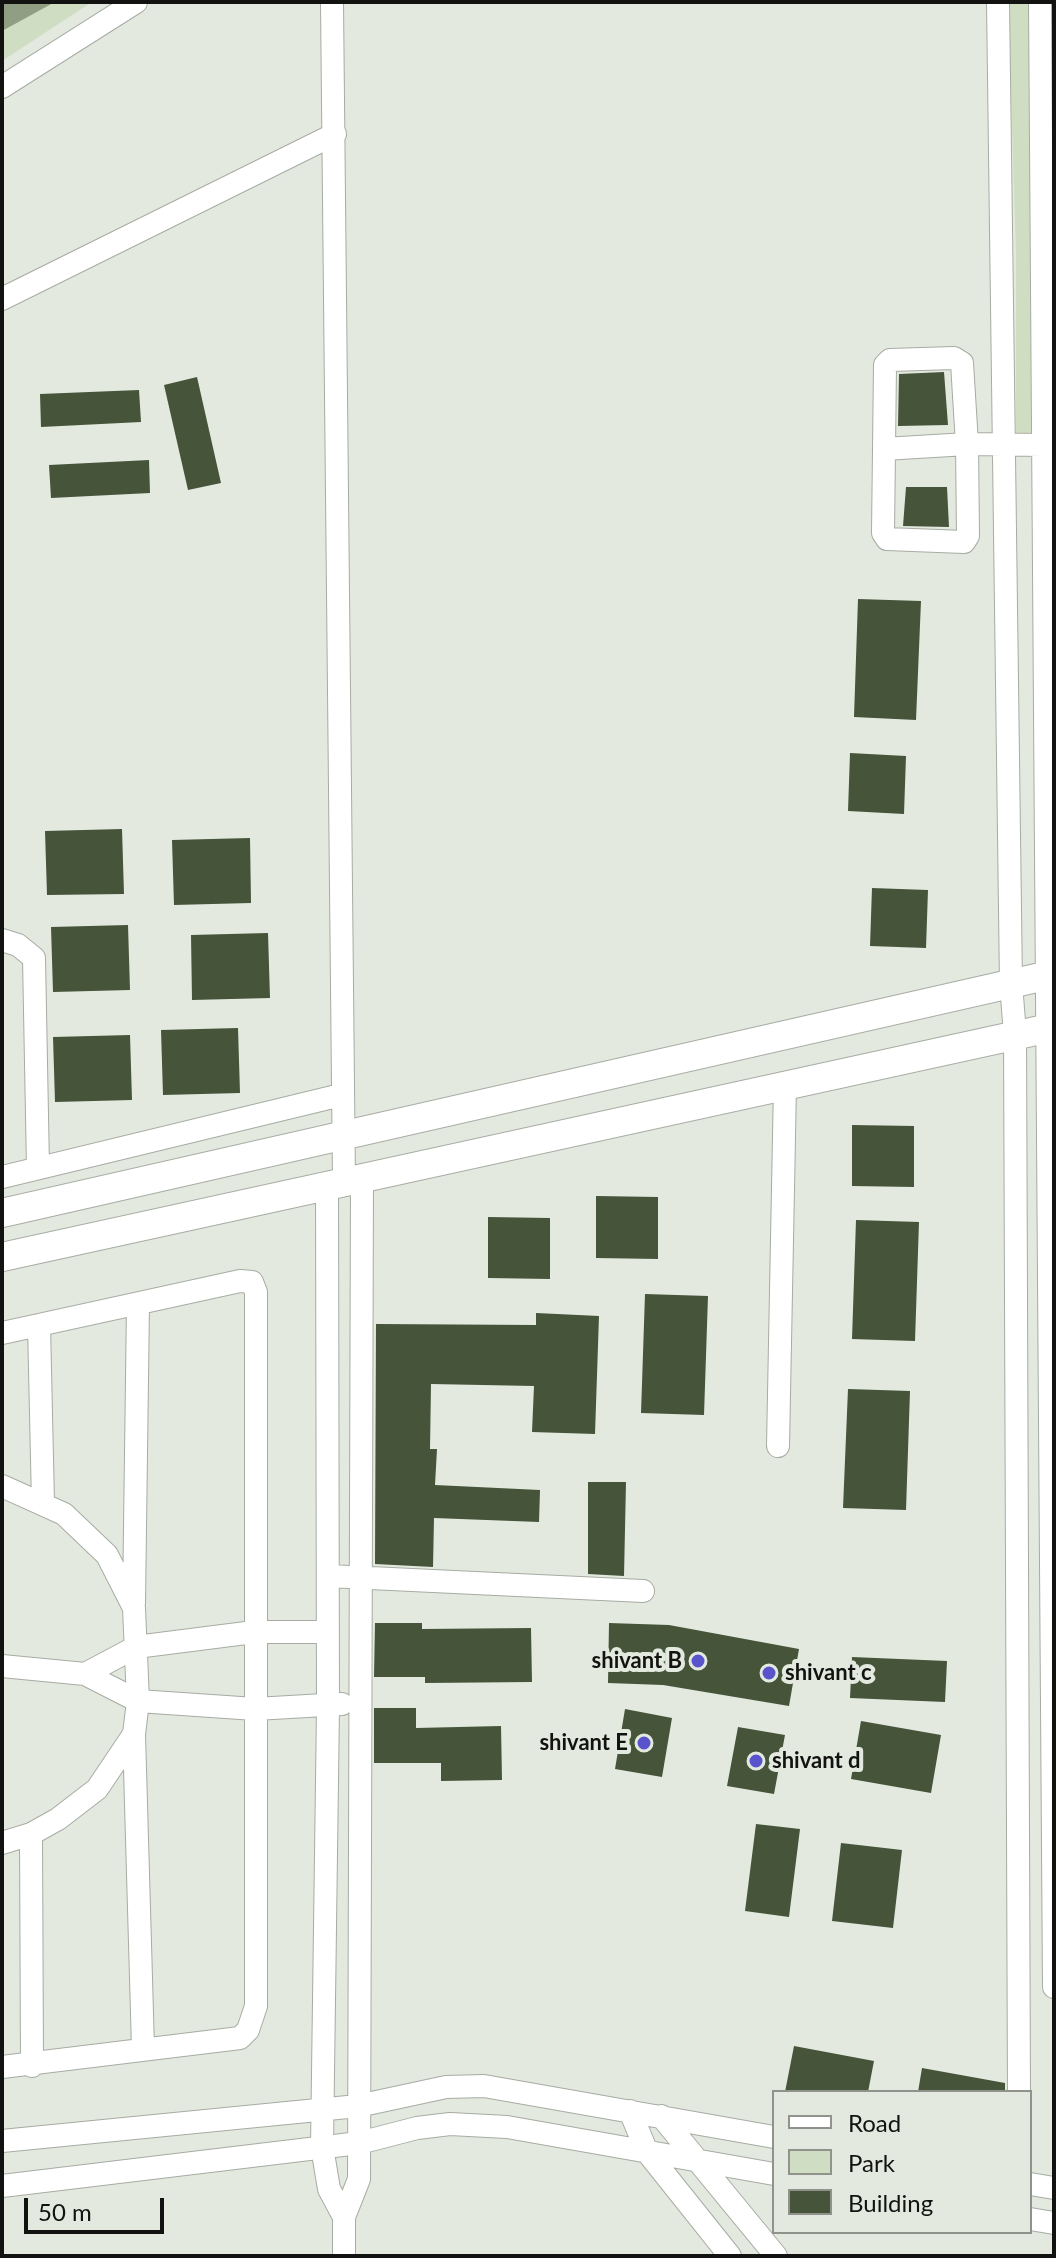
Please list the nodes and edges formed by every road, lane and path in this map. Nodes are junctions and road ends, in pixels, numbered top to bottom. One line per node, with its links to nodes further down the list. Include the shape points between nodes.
1 (136, 2): 5 (street)
2 (332, 2): 6 (street)
3 (998, 2): 9 (street)
4 (1040, 2): 10 (street)
5 (2, 87)
6 (335, 134): 7 (street); 18 (street)
7 (2, 299)
8 (967, 444): 9 (street); 11 (street); 11 (street, via 962,363 954,358 890,360 885,365); 11 (street, via 964,542 887,539)
9 (1004, 444): 10 (street); 14 (street)
10 (1043, 445): 13 (street)
11 (884, 449)
12 (2, 940): 21 (street, via 34,958)
13 (1050, 975): 14 (main road); 15 (street)
14 (1011, 984): 16 (street); 19 (main road)
15 (1050, 1028): 16 (main road); 20 (street)
16 (1015, 1034): 17 (main road); 31 (street)
17 (785, 1085): 23 (main road); 33 (street)
18 (341, 1095): 19 (street); 21 (street)
19 (341, 1136): 23 (street); 24 (main road)
20 (1050, 1156): 25 (street)
21 (38, 1168): 22 (street)
22 (2, 1177)
23 (344, 1182): 26 (main road); 36 (street); 37 (street)
24 (2, 1213)
25 (1051, 1248): 30 (street)
26 (2, 1257)
27 (138, 1304): 28 (street); 39 (street); 40 (street, via 240,1281 252,1282 256,1292)
28 (39, 1325): 29 (street); 35 (street)
29 (2, 1333)
30 (1051, 1343): 31 (street); 32 (street)
31 (1016, 1344): 50 (street)
32 (1052, 1432): 51 (street)
33 (778, 1446)
34 (2, 1486): 35 (street)
35 (43, 1503): 39 (street, via 64,1514 107,1555)
36 (328, 1576): 37 (street); 41 (street)
37 (361, 1578): 38 (street); 46 (street)
38 (643, 1591)
39 (134, 1608): 42 (street)
40 (254, 1632): 41 (street); 42 (street); 48 (street)
41 (328, 1632): 47 (street)
42 (136, 1647): 44 (street); 45 (street)
43 (2, 1666): 44 (street)
44 (85, 1674): 45 (street)
45 (138, 1701): 48 (street); 49 (street)
46 (360, 1701): 47 (street); 59 (street)
47 (328, 1707): 48 (street); 60 (street)
48 (255, 1709): 55 (street, via 256,2006 240,2038)
49 (134, 1734): 52 (street, via 97,1789); 55 (street)
50 (1018, 1773): 51 (street); 58 (street)
51 (1053, 1775): 54 (street)
52 (31, 1834): 53 (street); 56 (street)
53 (2, 1843)
54 (1054, 1987)
55 (143, 2048): 56 (street)
56 (32, 2066): 57 (street)
57 (2, 2067)
58 (1019, 2090)
59 (358, 2106): 60 (street); 61 (street, via 446,2087 484,2086); 65 (street)
60 (323, 2109): 64 (street); 66 (street)
61 (630, 2111): 62 (street); 67 (street)
62 (661, 2116): 63 (street); 68 (street)
63 (772, 2137)
64 (2, 2141)
65 (359, 2143): 66 (street); 67 (street, via 417,2128 474,2124); 73 (street, via 359,2179)
66 (322, 2147): 71 (street); 73 (street, via 329,2189)
67 (647, 2152): 68 (street); 77 (street)
68 (698, 2161): 69 (street); 78 (street)
69 (772, 2174)
70 (1032, 2184): 72 (street)
71 (2, 2186)
72 (1054, 2188)
73 (344, 2217): 76 (street)
74 (1032, 2219): 75 (street)
75 (1054, 2223)
76 (344, 2256)
77 (730, 2256)
78 (776, 2256)

